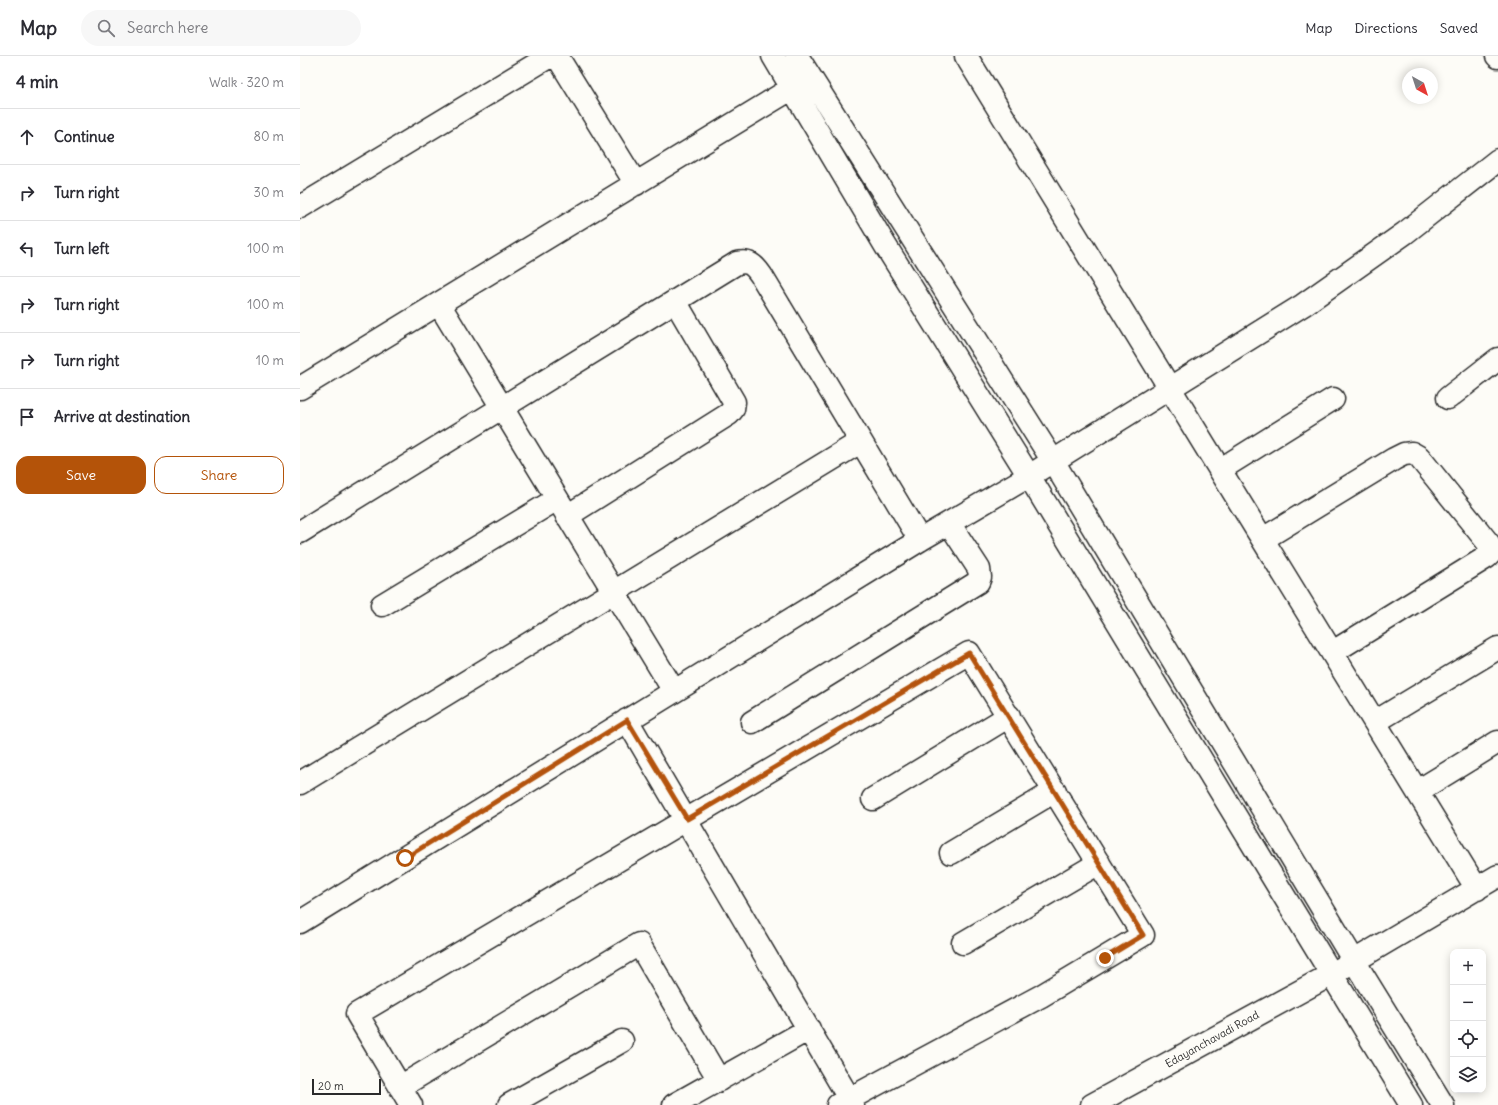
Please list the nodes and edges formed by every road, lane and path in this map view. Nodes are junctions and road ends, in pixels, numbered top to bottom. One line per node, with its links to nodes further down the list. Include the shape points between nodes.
1 (550, 56): 8 (street)
2 (557, 56): 7 (street)
3 (966, 56): 13 (street)
4 (789, 58): 5 (street); 18 (street)
5 (791, 89): 7 (street); 20 (street)
6 (1498, 160): 13 (street, via 1404,234 1303,305)
7 (636, 184): 10 (street)
8 (300, 207)
9 (674, 301): 16 (street); 17 (street, via 737,263 752,264); 21 (street, via 734,402 733,409 729,414)
10 (439, 304): 12 (street); 16 (street)
11 (1498, 359): 14 (street)
12 (300, 388)
13 (1170, 388): 18 (street); 19 (street)
14 (1448, 398)
15 (1333, 399): 19 (street)
16 (502, 407): 21 (street); 23 (street)
17 (860, 442): 25 (street); 26 (street)
18 (1053, 461): 20 (street); 46 (street)
19 (1221, 469): 24 (street)
20 (1029, 476): 22 (street); 47 (street)
21 (562, 508): 26 (street); 27 (street)
22 (949, 523): 25 (street); 33 (street, via 980,569 978,582)
23 (300, 532)
24 (1263, 539): 29 (street); 29 (street, via 1394,459 1412,453 1419,457 1489,544 1490,554 1487,557)
25 (920, 540): 30 (street)
26 (613, 592): 30 (street); 36 (street)
27 (382, 605)
28 (1498, 648): 34 (street)
29 (1333, 652): 34 (street)
30 (674, 691): 32 (street)
31 (1010, 716): 37 (street); 39 (street); 40 (street, via 969,653)
32 (627, 720): 40 (street); 44 (street)
33 (752, 722)
34 (1375, 722): 38 (street)
35 (1498, 742): 38 (street)
36 (300, 783)
37 (1055, 791): 41 (street); 42 (street)
38 (1418, 791): 43 (street)
39 (873, 799)
40 (687, 819): 48 (street); 51 (street, via 357,1014)
41 (951, 853)
42 (1099, 863): 45 (street); 52 (street, via 1143,935 1040,996)
43 (1492, 882): 46 (street, Edayanchavadi Road)
44 (300, 922)
45 (963, 943)
46 (1354, 961): 47 (street, Edayanchavadi Road); 57 (street)
47 (1332, 974): 55 (street, Edayanchavadi Road); 56 (street)
48 (809, 1029): 50 (street); 52 (street)
49 (622, 1041): 53 (street)
50 (719, 1080): 51 (street, via 639,944); 54 (street)
51 (406, 1096)
52 (847, 1103)
53 (509, 1105)
54 (674, 1105)
55 (1092, 1105)
56 (1411, 1105)
57 (1443, 1105)

